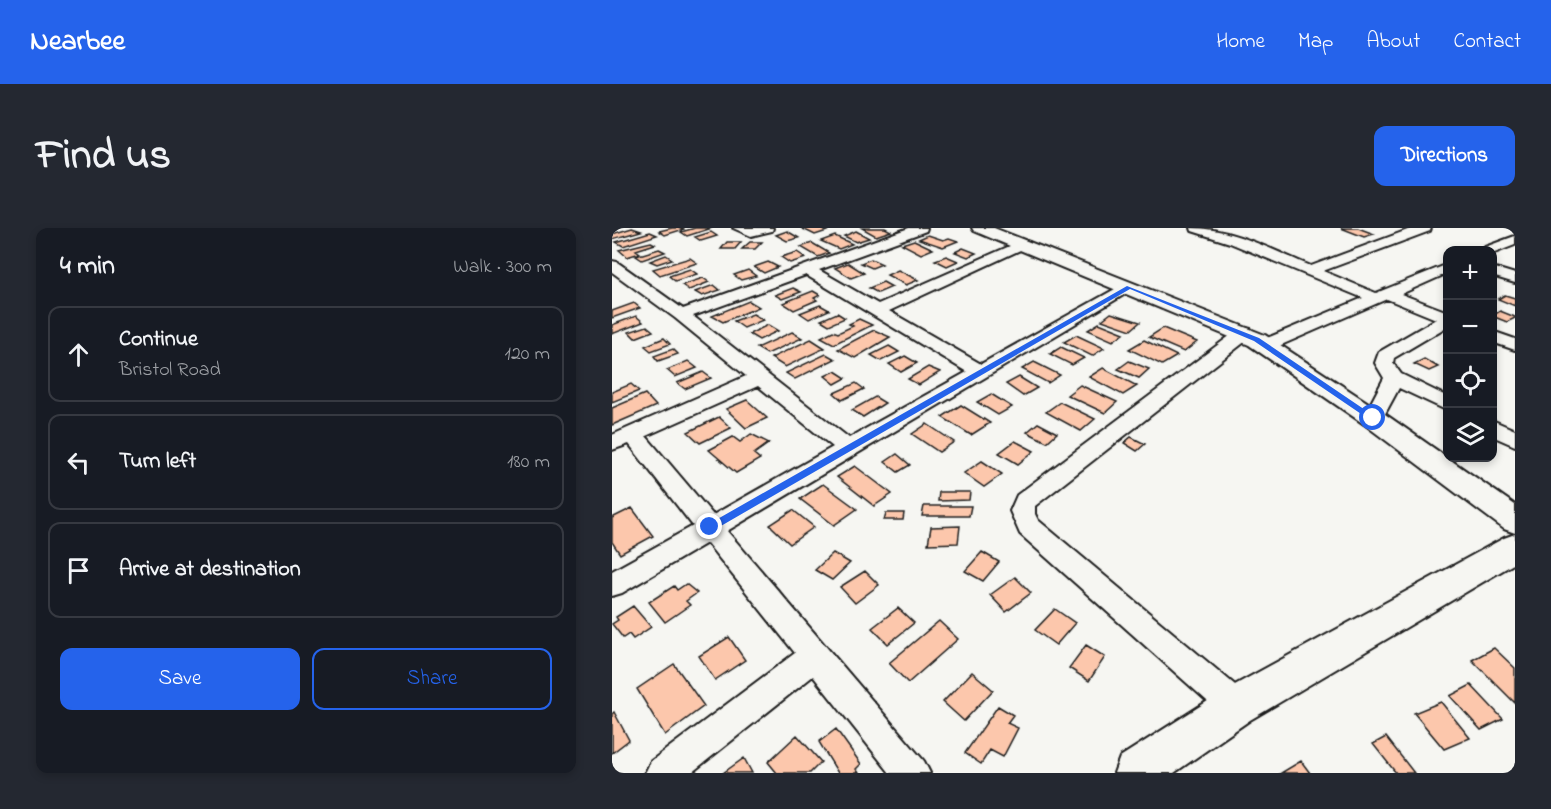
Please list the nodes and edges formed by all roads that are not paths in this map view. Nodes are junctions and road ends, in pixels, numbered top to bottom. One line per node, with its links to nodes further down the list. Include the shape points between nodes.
1 (739, 228): 2 (street, via 745,232)
2 (766, 228)
3 (921, 228): 13 (street)
4 (980, 228): 10 (street)
5 (1197, 228): 8 (street)
6 (1232, 228): 8 (street)
7 (1425, 228): 15 (street)
8 (1216, 233): 15 (street)
9 (1515, 240): 11 (street)
10 (1024, 245): 19 (street); 21 (street)
11 (1497, 247)
12 (612, 265): 22 (street)
13 (808, 270): 21 (street); 22 (street)
14 (1443, 270): 20 (street)
15 (1311, 271): 20 (street)
16 (1497, 273): 17 (street)
17 (1512, 278): 18 (street)
18 (1497, 286)
19 (1129, 287): 26 (street); 28 (street)
20 (1380, 296): 23 (street); 26 (street)
21 (878, 310): 28 (street)
22 (681, 315): 29 (street)
23 (1443, 317)
24 (1443, 322): 30 (street, via 1385,356 1384,363)
25 (1497, 338): 27 (street)
26 (1256, 339): 32 (street); 42 (street, via 1025,501 1022,507 1029,527)
27 (1515, 345)
28 (981, 372): 36 (street)
29 (761, 377): 34 (street); 36 (street)
30 (1394, 378): 31 (street); 32 (street)
31 (1443, 402)
32 (1373, 418): 37 (street)
33 (1497, 430): 35 (street)
34 (622, 438): 38 (street)
35 (1515, 439)
36 (848, 448): 38 (street)
37 (1515, 520)
38 (710, 527): 40 (street); 41 (street)
39 (1515, 548): 42 (street)
40 (612, 585)
41 (814, 657): 44 (street); 45 (street)
42 (1236, 706): 43 (street)
43 (1176, 761): 46 (street)
44 (663, 773)
45 (912, 773)
46 (1137, 773)

